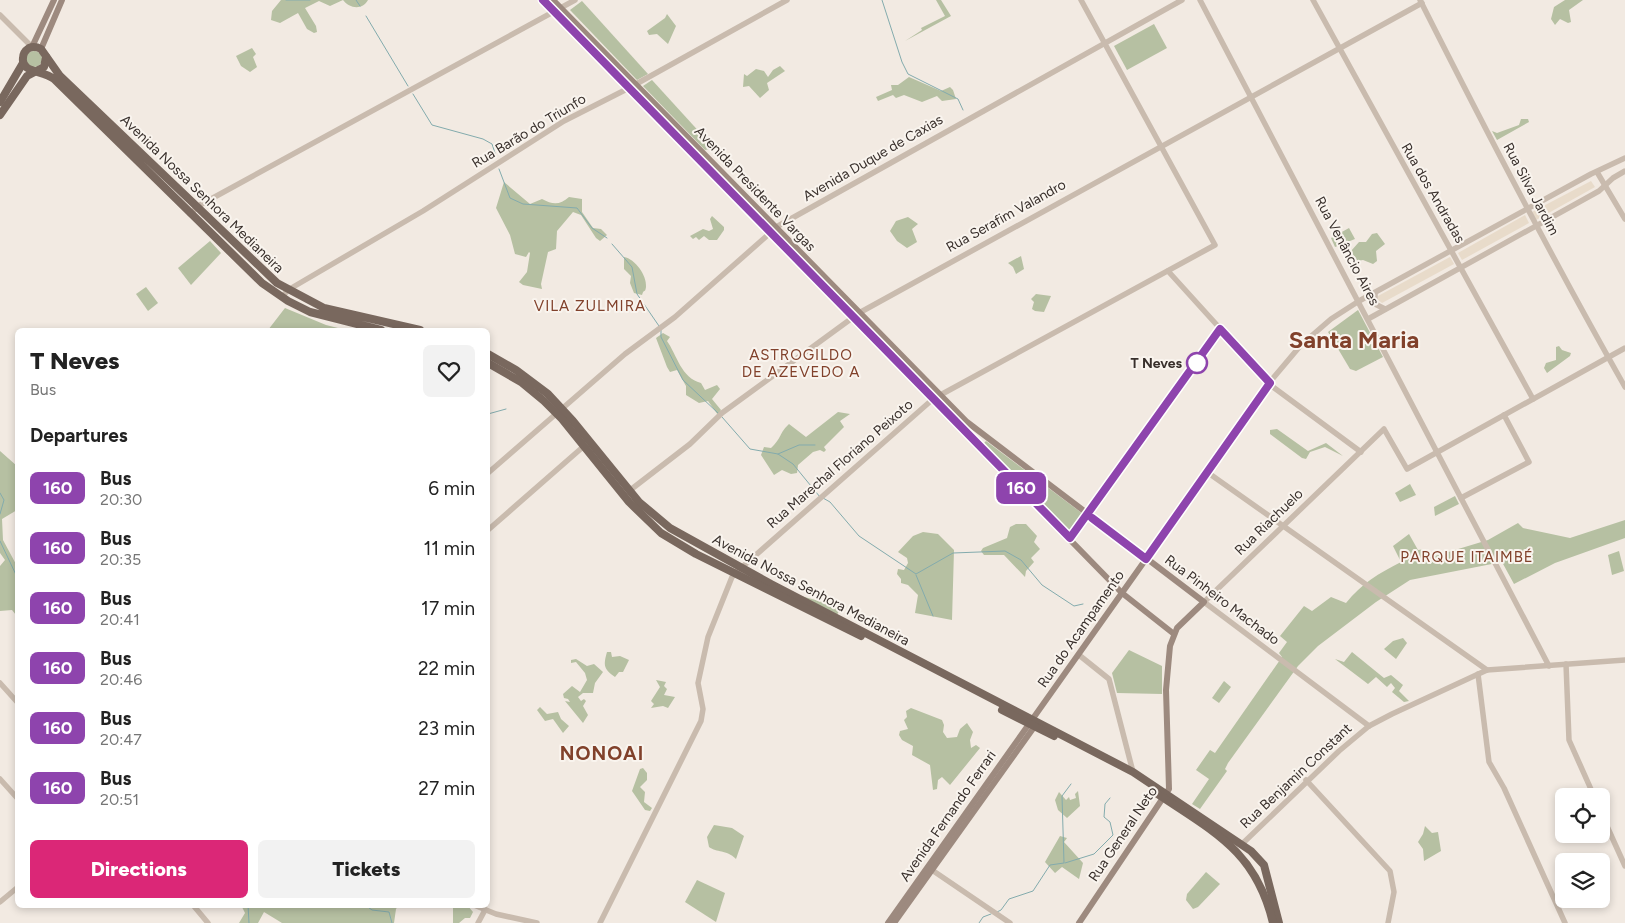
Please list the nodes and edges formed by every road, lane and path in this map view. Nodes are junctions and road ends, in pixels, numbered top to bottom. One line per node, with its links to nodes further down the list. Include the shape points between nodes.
1 (54, 0): 16 (main road)
2 (62, 0): 18 (main road)
3 (543, 0): 12 (main road, Avenida Presidente Vargas)
4 (553, 0): 12 (main road, Avenida Presidente Vargas)
5 (576, 0): 12 (street)
6 (787, 0): 23 (street, Rua Barão do Triunfo)
7 (1081, 0): 15 (street)
8 (1182, 0): 15 (street, Avenida Duque de Caxias)
9 (1200, 0): 24 (street, Rua Venâncio Aires)
10 (1312, 0): 17 (street, Rua dos Andradas)
11 (1421, 1): 17 (street, Rua Serafim Valandro); 34 (street, Rua Silva Jardim)
12 (558, 10): 23 (main road, Avenida Presidente Vargas); 33 (street)
13 (0, 15): 14 (street)
14 (19, 36): 16 (street); 19 (street)
15 (1104, 43): 28 (street); 38 (street, Avenida Duque de Caxias)
16 (32, 47): 18 (main road); 19 (main road)
17 (1339, 48): 24 (street, Rua Serafim Valandro); 39 (street, Rua dos Andradas)
18 (42, 49): 20 (main road)
19 (23, 55): 21 (main road)
20 (46, 57): 22 (main road, via 44,67); 26 (main road, Avenida Nossa Senhora Medianeira)
21 (23, 64): 22 (main road); 25 (main road)
22 (36, 72): 26 (main road, Avenida Nossa Senhora Medianeira, via 49,75); 27 (main road, via 23,81)
23 (632, 87): 38 (main road, Avenida Presidente Vargas); 44 (street, Rua Barão do Triunfo, via 564,121 422,211)
24 (1250, 96): 28 (street, Rua Serafim Valandro); 47 (street, Rua Venâncio Aires)
25 (0, 102)
26 (94, 113): 33 (main road, Avenida Nossa Senhora Medianeira); 35 (main road, Avenida Nossa Senhora Medianeira)
27 (0, 115)
28 (1160, 146): 41 (street, Rua Marechal Floriano Peixoto, via 1215,245); 49 (street, Rua Serafim Valandro)
29 (1625, 158): 31 (street, Rua do Acampamento)
30 (1625, 171): 32 (street)
31 (1597, 172): 32 (street); 34 (street, Rua do Acampamento)
32 (1605, 185): 36 (street); 37 (street)
33 (197, 208): 35 (street); 42 (main road, Avenida Nossa Senhora Medianeira)
34 (1527, 209): 37 (street, Rua Silva Jardim); 39 (street, Rua do Acampamento)
35 (190, 214): 43 (main road, Avenida Nossa Senhora Medianeira)
36 (1625, 219)
37 (1536, 226): 40 (street); 55 (street, Rua Silva Jardim)
38 (773, 230): 49 (main road, Avenida Presidente Vargas); 62 (street, Avenida Duque de Caxias, via 675,317)
39 (1452, 251): 40 (street, Rua dos Andradas); 45 (street, Rua do Acampamento)
40 (1461, 267): 48 (street); 61 (street, Rua dos Andradas)
41 (1168, 271): 57 (street); 59 (street, Rua Marechal Floriano Peixoto)
42 (267, 276): 43 (main road); 44 (main road, Avenida Nossa Senhora Medianeira)
43 (262, 284): 46 (main road, Avenida Nossa Senhora Medianeira)
44 (288, 290): 46 (street, Rua Barão do Triunfo); 52 (main road, Avenida Nossa Senhora Medianeira, via 324,308)
45 (1374, 293): 47 (street, Rua do Acampamento); 48 (street, via 1375,304)
46 (282, 297): 51 (main road, Avenida Nossa Senhora Medianeira, via 316,314)
47 (1359, 301): 50 (street, Rua Venâncio Aires); 57 (street, Rua do Acampamento, via 1331,319 1301,345)
48 (1385, 309): 50 (street)
49 (856, 315): 59 (main road, Avenida Presidente Vargas); 60 (main road, Avenida Presidente Vargas); 72 (street, Rua Serafim Valandro, via 722,413 690,444)
50 (1368, 318): 68 (street, Rua Venâncio Aires)
51 (373, 328)
52 (411, 328)
53 (1625, 348): 55 (street)
54 (490, 355): 62 (main road, Avenida Nossa Senhora Medianeira, via 530,380)
55 (1608, 357): 58 (street, Rua Silva Jardim); 61 (street)
56 (490, 364): 62 (main road, Avenida Nossa Senhora Medianeira)
57 (1270, 383): 67 (street); 70 (street, Rua do Acampamento)
58 (1625, 387)
59 (940, 395): 60 (street, Rua Marechal Floriano Peixoto); 64 (main road, Rua Pinheiro Machado)
60 (932, 399): 66 (main road, Avenida Presidente Vargas); 79 (street, Rua Marechal Floriano Peixoto)
61 (1533, 399): 63 (street)
62 (558, 410): 65 (main road, Avenida Nossa Senhora Medianeira); 69 (street, Avenida Duque de Caxias); 72 (main road, Avenida Nossa Senhora Medianeira)
63 (1504, 415): 68 (street); 73 (street, via 1530,462)
64 (987, 438): 66 (main road); 74 (main road, Rua Pinheiro Machado)
65 (584, 446): 71 (main road, Avenida Nossa Senhora Medianeira); 76 (street)
66 (980, 446): 77 (main road, Avenida Presidente Vargas)
67 (1361, 452): 68 (street, Rua Riachuelo, via 1384,429 1406,469); 75 (street, Rua Riachuelo)
68 (1437, 452): 73 (street, Rua Venâncio Aires)
69 (490, 471)
70 (1207, 472): 75 (street); 78 (street, Rua do Acampamento)
71 (618, 488): 72 (main road); 79 (main road, Avenida Nossa Senhora Medianeira, via 661,533 696,554)
72 (629, 490): 79 (main road, Avenida Nossa Senhora Medianeira, via 670,528)
73 (1461, 498): 86 (street, Rua Venâncio Aires)
74 (1087, 514): 77 (street); 78 (main road, Rua Pinheiro Machado)
75 (1284, 526): 81 (street, Rua Riachuelo); 87 (street)
76 (490, 528)
77 (1070, 538): 80 (main road, Avenida Presidente Vargas)
78 (1146, 559): 80 (main road, Rua do Acampamento); 81 (main road, Rua Pinheiro Machado)
79 (738, 570): 91 (main road, Avenida Nossa Senhora Medianeira); 113 (street, Rua Marechal Floriano Peixoto, via 708,637 698,684 702,700 701,721)
80 (1122, 593): 82 (main road, Avenida Presidente Vargas); 83 (main road, Rua do Acampamento)
81 (1204, 602): 82 (main road, Rua Riachuelo); 92 (street, Rua Pinheiro Machado)
82 (1174, 634): 98 (main road, Rua General Neto, via 1167,673 1169,789)
83 (1079, 655): 91 (main road, Rua do Acampamento); 93 (street, via 1109,679)
84 (1625, 660): 85 (street, Rua Benjamin Constant)
85 (1566, 664): 86 (street, Rua Benjamin Constant); 96 (street, via 1569,740)
86 (1549, 666): 87 (street, Rua Benjamin Constant)
87 (1487, 670): 88 (street, Rua Benjamin Constant)
88 (1478, 674): 92 (street, Rua Benjamin Constant); 121 (street, via 1489,762)
89 (0, 683): 90 (street)
90 (15, 700)
91 (1034, 723): 93 (main road, Avenida Nossa Senhora Medianeira); 98 (main road, Avenida Nossa Senhora Medianeira); 103 (main road, Avenida Fernando Ferrari)
92 (1369, 726): 95 (street, Rua Benjamin Constant)
93 (1133, 772): 98 (main road, Avenida Nossa Senhora Medianeira)
94 (0, 779): 97 (street)
95 (1306, 780): 100 (street, Rua Benjamin Constant); 120 (street, via 1390,871 1394,892)
96 (1590, 788)
97 (15, 796)
98 (1164, 796): 100 (main road); 104 (main road, via 1236,849); 117 (main road, Rua General Neto)
99 (1610, 833): 102 (street)
100 (1241, 845): 101 (main road)
101 (1264, 866): 104 (main road); 119 (main road)
102 (1625, 866)
103 (930, 868): 114 (main road, Avenida Fernando Ferrari); 115 (main road, Avenida Fernando Ferrari); 116 (street)
104 (1253, 870): 118 (main road, via 1265,893)
105 (15, 890): 106 (street)
106 (0, 902)
107 (196, 908): 110 (street)
108 (480, 908): 109 (street)
109 (484, 910): 111 (street); 112 (street)
110 (208, 923)
111 (478, 923)
112 (537, 923)
113 (600, 923)
114 (888, 923)
115 (894, 923)
116 (1010, 923)
117 (1079, 923)
118 (1273, 923)
119 (1279, 923)
120 (1388, 923)
121 (1565, 923)

